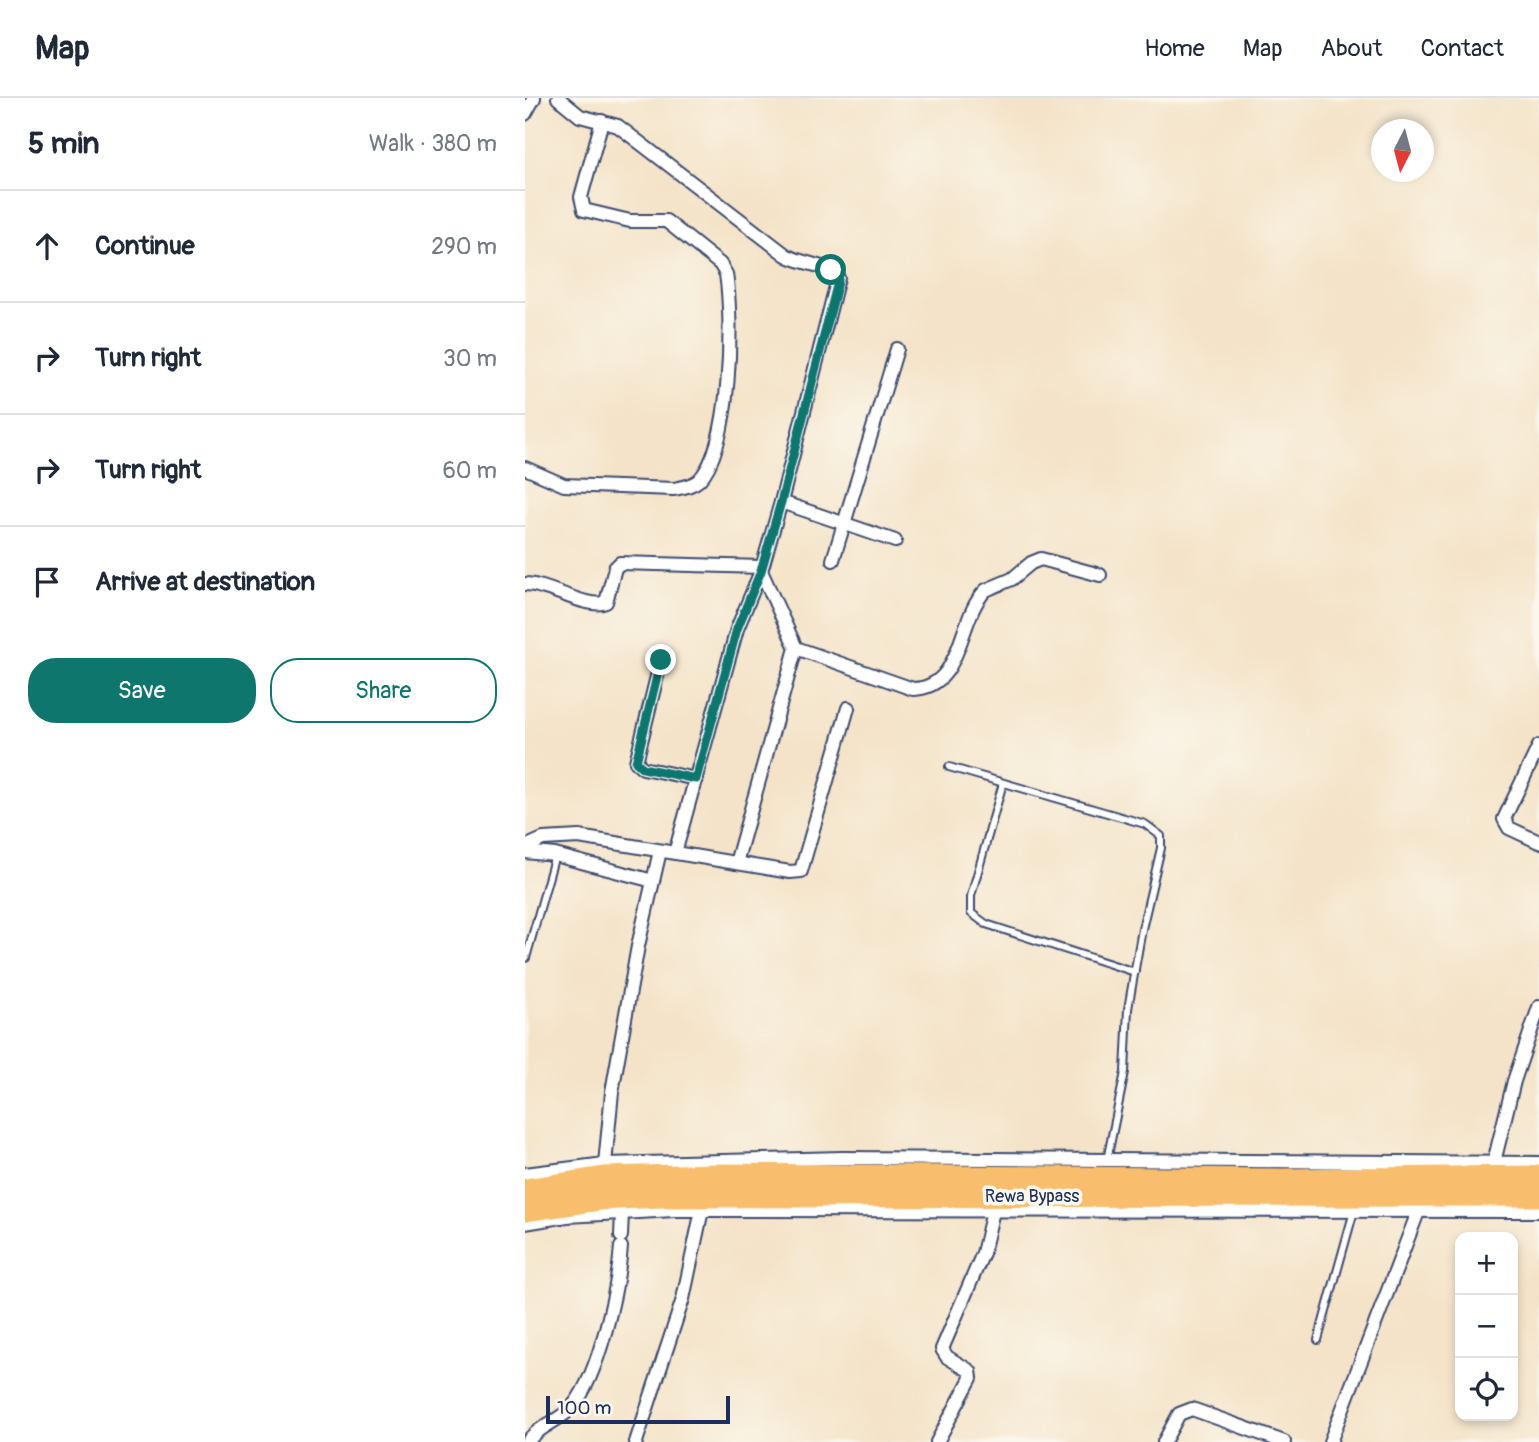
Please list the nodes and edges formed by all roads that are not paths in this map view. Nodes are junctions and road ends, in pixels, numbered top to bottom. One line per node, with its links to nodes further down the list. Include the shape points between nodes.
1 (534, 98): 3 (street)
2 (558, 98): 4 (street, via 580,116)
3 (525, 114)
4 (602, 121): 6 (street, via 581,197 584,209 621,220 666,220 726,274 729,368 722,422 707,466 691,486 564,485); 7 (street, via 618,126 786,255 838,275)
5 (897, 349): 8 (street)
6 (525, 468)
7 (781, 502): 8 (street); 11 (street)
8 (846, 524): 9 (street); 10 (street)
9 (895, 541)
10 (833, 560)
11 (761, 569): 13 (street, via 620,564 606,602 597,605); 14 (street); 19 (street, via 737,629)
12 (1100, 575): 14 (street, via 1041,559 986,590 944,676 924,689 899,686)
13 (525, 584)
14 (796, 648): 26 (street)
15 (661, 660): 19 (street, via 636,762 643,768)
16 (848, 708): 26 (street, via 802,869 795,873)
17 (1539, 746): 21 (street, via 1504,819 1509,828)
18 (949, 767): 20 (lane)
19 (696, 779): 24 (street)
20 (1003, 783): 29 (lane, via 1145,824 1158,832 1161,848); 29 (lane, via 971,897 971,913 986,924)
21 (1539, 842)
22 (525, 849): 23 (street, via 543,839 579,837); 25 (street)
23 (660, 851): 24 (street); 27 (street)
24 (675, 853): 26 (street)
25 (555, 855): 27 (street); 28 (lane)
26 (736, 863)
27 (653, 881): 34 (street, via 614,1079)
28 (526, 958)
29 (1135, 972): 31 (lane, via 1125,1072)
30 (1539, 1007): 32 (street)
31 (1107, 1160): 32 (street); 34 (street, via 842,1158)
32 (1494, 1163): 33 (street)
33 (1539, 1163)
34 (605, 1164): 35 (street)
35 (525, 1174)
36 (1539, 1177): 37 (highway, Rewa Bypass, via 1282,1180 716,1175 604,1178)
37 (525, 1189)
38 (1539, 1195): 39 (highway, Rewa Bypass, via 662,1196)
39 (525, 1210)
40 (702, 1210): 41 (street); 44 (street); 49 (street, via 683,1299)
41 (993, 1210): 42 (street); 50 (street, via 979,1264 942,1349 970,1371 971,1378)
42 (1354, 1211): 45 (street); 47 (lane)
43 (1539, 1211): 45 (street)
44 (622, 1212): 46 (street); 48 (street, via 613,1305 579,1397 569,1411 538,1429)
45 (1418, 1212): 53 (street)
46 (525, 1223)
47 (1318, 1340)
48 (527, 1442)
49 (636, 1442)
50 (937, 1442)
51 (1164, 1442): 52 (street, via 1179,1414 1192,1409)
52 (1284, 1442)
53 (1330, 1442)

